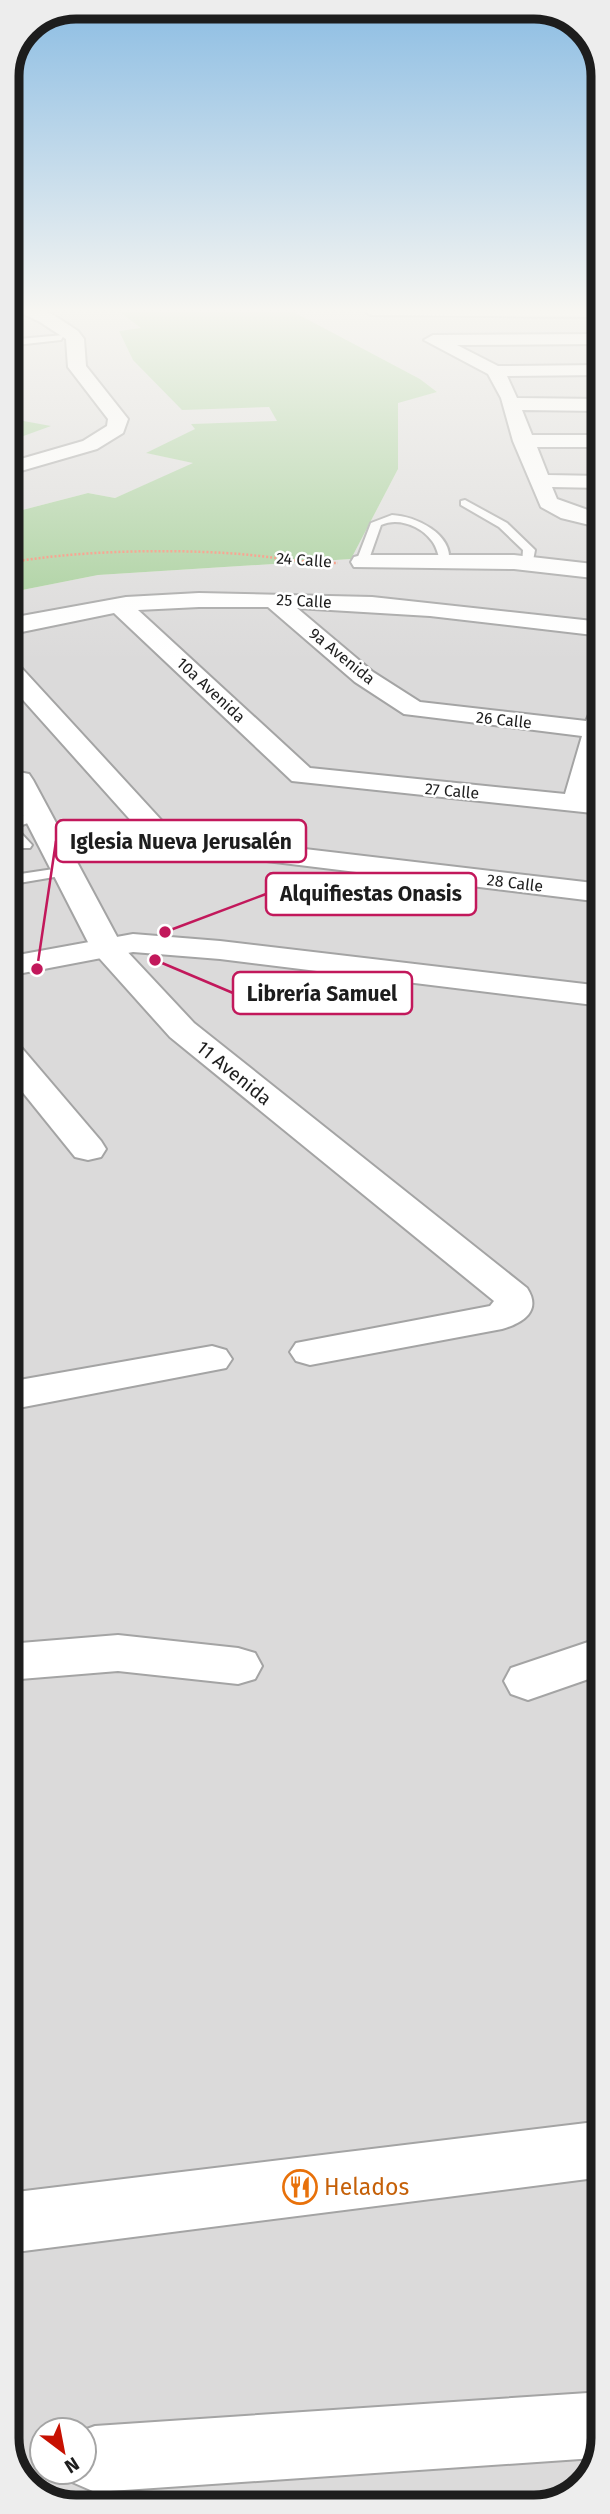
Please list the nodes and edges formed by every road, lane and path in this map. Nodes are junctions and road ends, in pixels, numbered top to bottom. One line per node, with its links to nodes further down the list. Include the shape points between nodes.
1 (117, 426): 5 (street, via 90,445)
2 (518, 426): 3 (street)
3 (523, 441): 4 (street); 6 (street)
4 (591, 441)
5 (19, 466)
6 (540, 481): 7 (street); 9 (street, via 548,503)
7 (591, 482)
8 (465, 503): 13 (lane, via 516,535 528,550)
9 (591, 519)
10 (445, 560): 12 (street); 12 (lane, via 439,542 412,521 383,518 376,523); 13 (street)
11 (19, 561): 12 (path, 24 Calle, via 159,551)
12 (362, 562)
13 (528, 564): 14 (street)
14 (591, 571)
15 (274, 600): 16 (street, 25 Calle); 18 (street, 25 Calle, via 470,611 523,629); 20 (street, 9a Avenida, via 364,677)
16 (120, 606): 17 (street, 25 Calle); 22 (street, 10a Avenida)
17 (19, 623)
18 (591, 629)
19 (19, 680): 31 (street, 28 Calle, via 153,828 178,843)
20 (413, 709): 21 (street, 26 Calle)
21 (591, 720)
22 (302, 775): 24 (street, 27 Calle)
23 (19, 780): 25 (street, 11 Avenida)
24 (589, 805)
25 (38, 815): 26 (lane); 29 (street, 11 Avenida)
26 (19, 822)
27 (19, 839): 28 (lane)
28 (25, 845)
29 (67, 871): 30 (lane); 32 (street, 11 Avenida)
30 (19, 879)
31 (591, 892)
32 (108, 950): 33 (street); 34 (street, via 133,943 220,950); 35 (street); 38 (street, 11 Avenida, via 182,1030 513,1297 514,1307 502,1316)
33 (19, 965)
34 (591, 995)
35 (591, 1009)
36 (19, 1066): 37 (street)
37 (88, 1149)
38 (310, 1352)
39 (212, 1359): 40 (street)
40 (19, 1394)
41 (591, 1659): 44 (street)
42 (19, 1661): 43 (street, via 118,1653)
43 (238, 1666)
44 (528, 1681)
45 (591, 2150): 46 (street)
46 (19, 2222)
47 (591, 2426): 48 (street)
48 (98, 2459)

